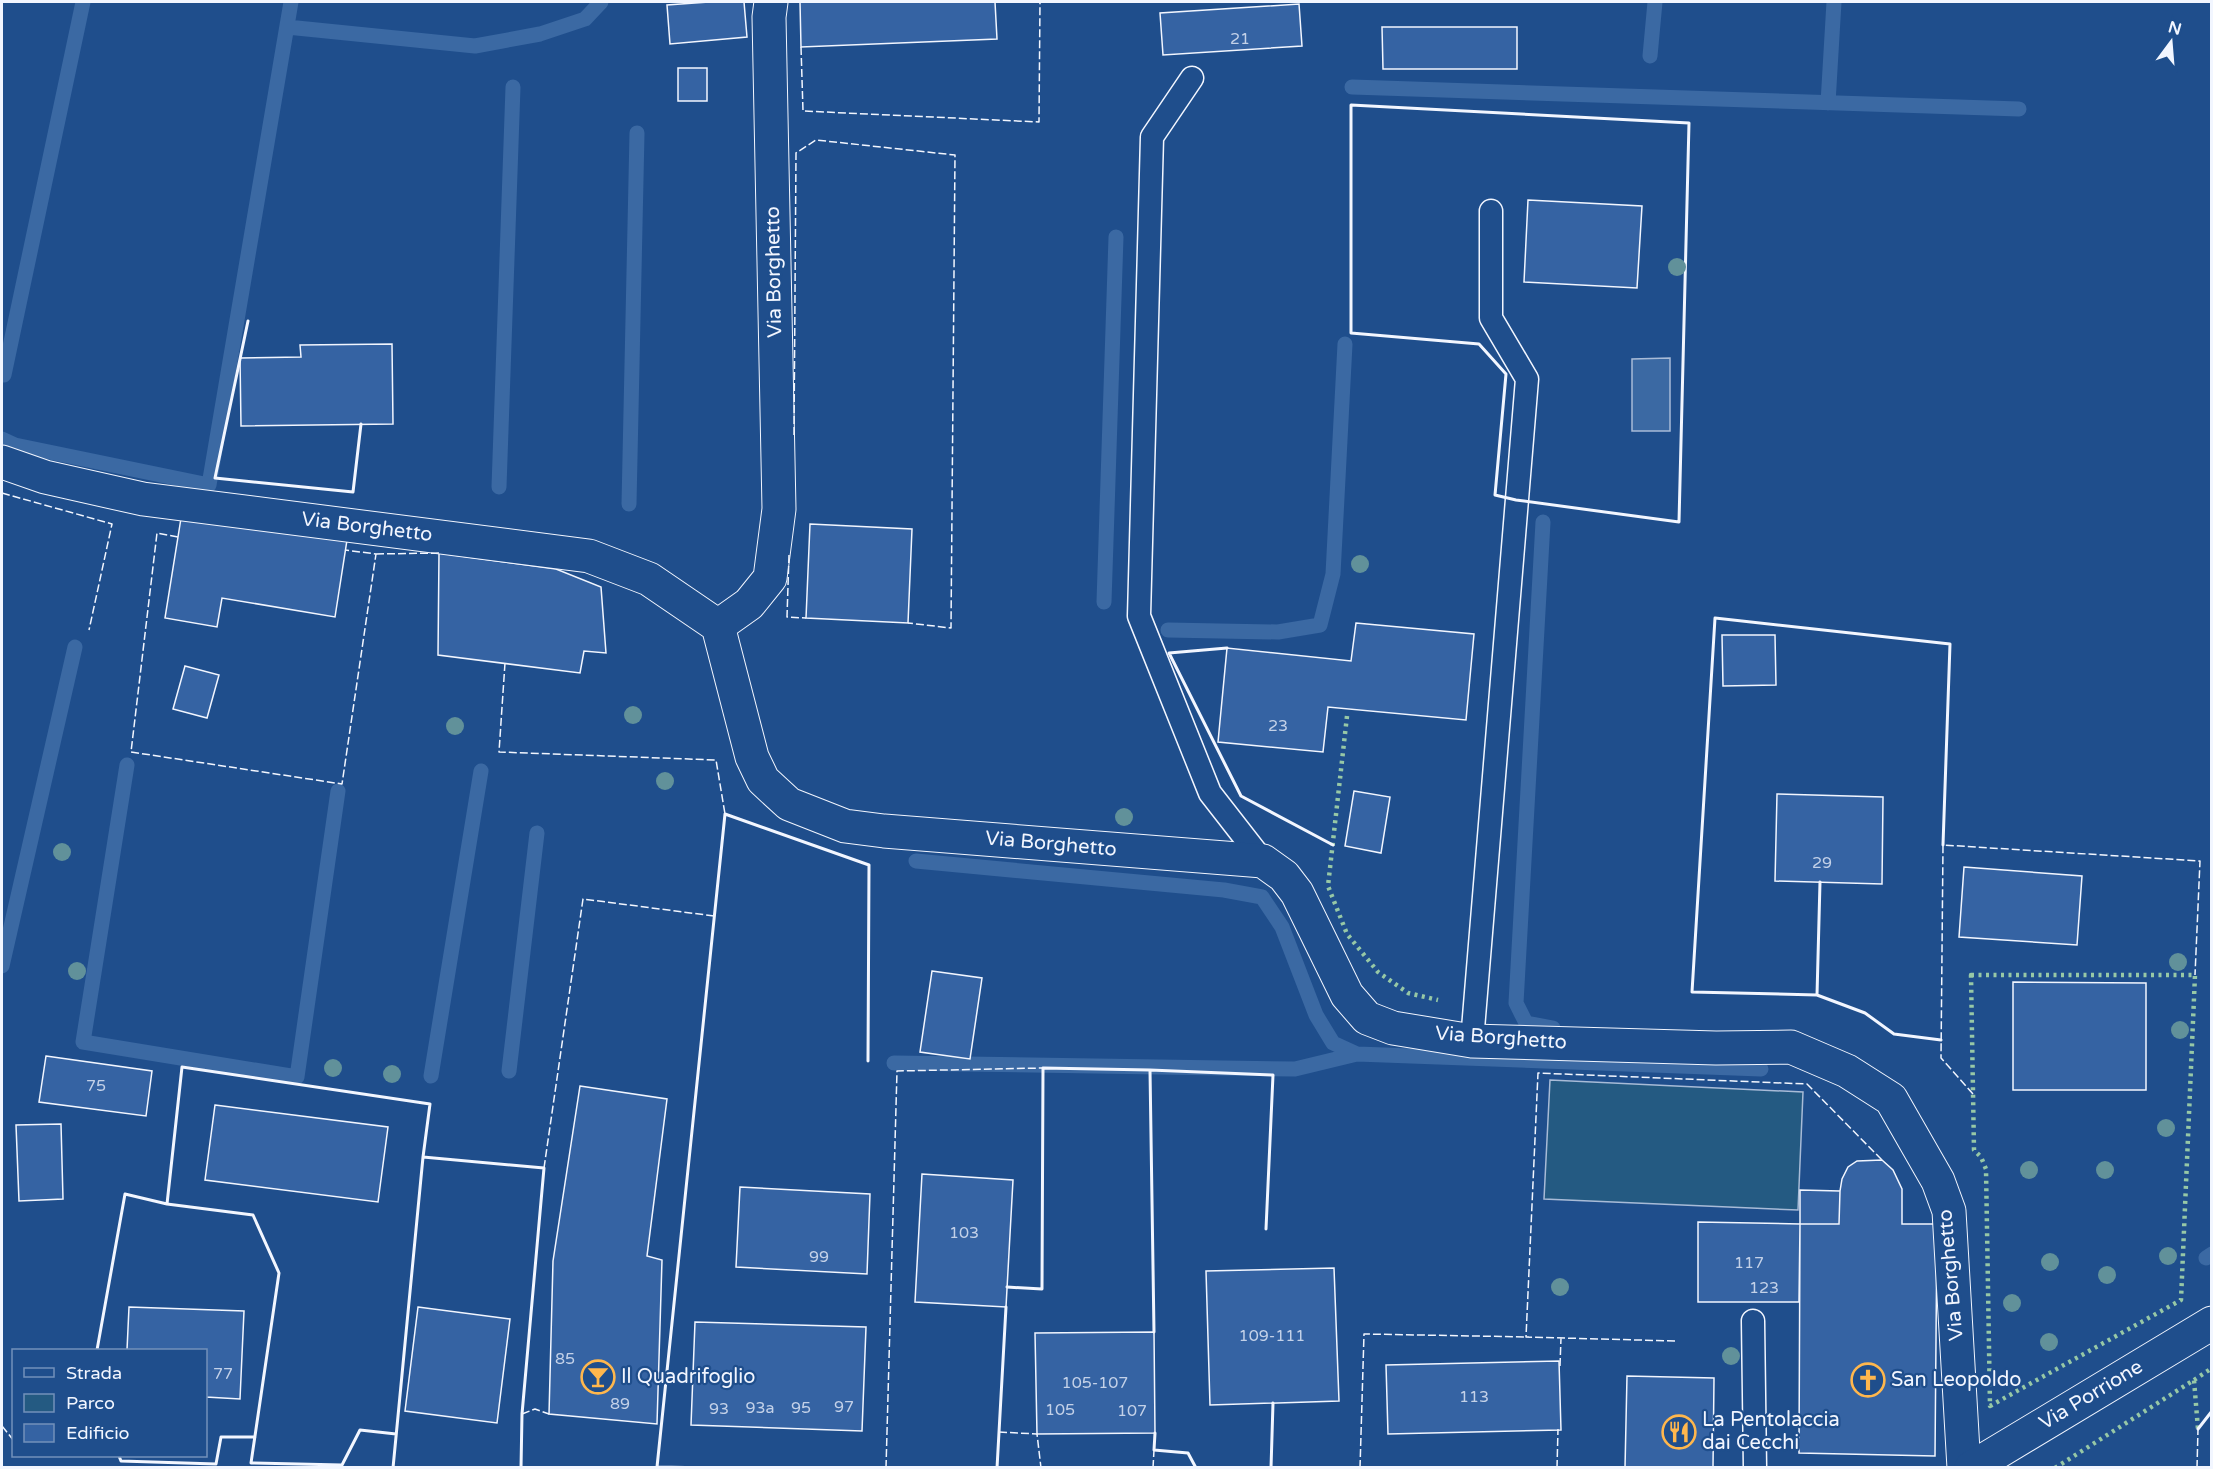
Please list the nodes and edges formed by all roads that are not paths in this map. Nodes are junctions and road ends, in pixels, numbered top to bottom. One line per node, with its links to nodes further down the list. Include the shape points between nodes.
1 (771, 2): 5 (street, Via Borghetto, via 779,509 770,578 749,604)
2 (1192, 78): 6 (lane, via 1152,137 1139,616 1210,793)
3 (1491, 211): 7 (lane, via 1491,318 1527,379)
4 (2, 462): 5 (street, Via Borghetto, via 45,477 142,499 589,556 649,579)
5 (718, 626): 6 (street, Via Borghetto, via 752,757 763,780 789,804 845,826 884,831)
6 (1263, 861): 7 (street, Via Borghetto, via 1284,876 1297,893 1347,995 1367,1018 1393,1028)
7 (1472, 1041): 11 (street, Via Borghetto, via 1791,1047 1847,1071 1891,1100 1938,1181 1949,1211)
8 (1753, 1321): 10 (lane)
9 (2211, 1323): 12 (street, Via Porrione)
10 (1755, 1467)
11 (1964, 1467)
12 (1971, 1467)

